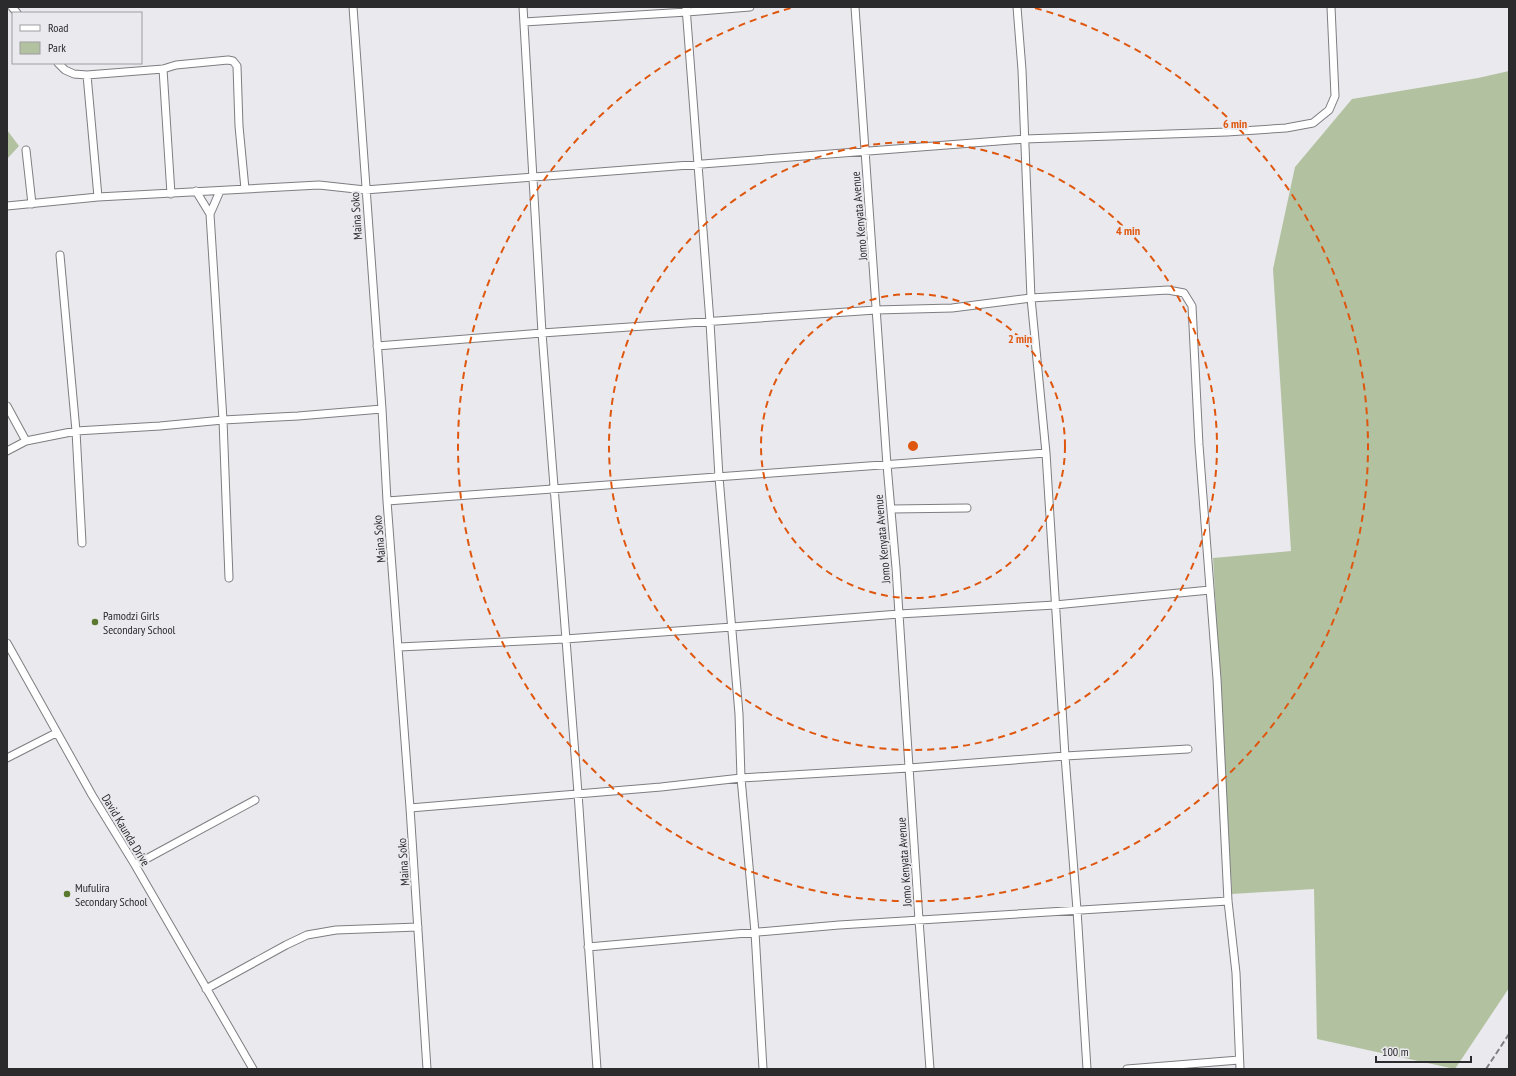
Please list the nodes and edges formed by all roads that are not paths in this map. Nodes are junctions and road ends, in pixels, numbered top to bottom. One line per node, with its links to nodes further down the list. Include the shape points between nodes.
1 (353, 7): 18 (street, Maina Soko)
2 (523, 7): 8 (street)
3 (750, 7): 7 (street)
4 (855, 7): 14 (street, Jomo Kenyata Avenue)
5 (1017, 7): 12 (street)
6 (1331, 7): 12 (street, via 1335,96 1329,110 1314,123 1286,128 1235,131)
7 (687, 10): 8 (street); 15 (street)
8 (524, 22): 16 (street)
9 (59, 64): 11 (street, via 74,74)
10 (163, 69): 11 (street); 17 (street, via 176,65 234,61 237,66); 21 (street)
11 (87, 75): 22 (street)
12 (1024, 139): 14 (street); 27 (street)
13 (26, 150): 23 (street)
14 (865, 151): 15 (street); 28 (street, Jomo Kenyata Avenue)
15 (698, 164): 16 (street); 29 (street)
16 (533, 177): 18 (street); 30 (street)
17 (245, 189): 18 (street, via 319,185); 20 (street)
18 (365, 190): 31 (street, Maina Soko)
19 (196, 191): 20 (street); 21 (street); 25 (street)
20 (220, 191): 25 (street)
21 (171, 194): 22 (street)
22 (98, 197): 23 (street)
23 (32, 204): 24 (street)
24 (7, 206)
25 (210, 214): 34 (street)
26 (60, 255): 35 (street)
27 (1031, 298): 28 (street, via 952,308); 38 (street); 47 (street, via 1168,290 1184,293 1192,306)
28 (876, 310): 29 (street); 39 (street, Jomo Kenyata Avenue)
29 (710, 322): 30 (street); 40 (street)
30 (542, 333): 31 (street); 41 (street)
31 (377, 346): 33 (street, Maina Soko)
32 (7, 406): 36 (street)
33 (382, 409): 34 (street); 42 (street, Maina Soko)
34 (223, 420): 35 (street); 46 (street)
35 (76, 431): 36 (street); 45 (street)
36 (26, 441): 37 (street)
37 (7, 452)
38 (1046, 453): 39 (street); 48 (street)
39 (887, 464): 40 (street); 44 (street, Jomo Kenyata Avenue)
40 (719, 477): 41 (street); 50 (street)
41 (553, 489): 42 (street); 51 (street)
42 (387, 501): 53 (street, Maina Soko)
43 (967, 508): 44 (street)
44 (892, 509): 49 (street, Jomo Kenyata Avenue)
45 (82, 543)
46 (229, 578)
47 (1210, 590): 48 (street); 64 (street)
48 (1055, 605): 49 (street); 56 (street)
49 (899, 614): 50 (street); 58 (street, Jomo Kenyata Avenue)
50 (732, 627): 51 (street); 59 (street)
51 (565, 638): 53 (street); 60 (street)
52 (7, 644): 54 (street, David Kaunda Drive)
53 (399, 647): 62 (street, Maina Soko)
54 (56, 733): 57 (street); 63 (street, David Kaunda Drive)
55 (1188, 749): 56 (street)
56 (1065, 756): 58 (street); 65 (street)
57 (7, 758)
58 (909, 768): 59 (street); 66 (street, Jomo Kenyata Avenue)
59 (741, 778): 60 (street); 68 (street)
60 (578, 793): 62 (street); 69 (street)
61 (255, 800): 63 (street)
62 (410, 808): 67 (street, Maina Soko)
63 (135, 865): 70 (street, David Kaunda Drive)
64 (1228, 901): 65 (street); 71 (street, via 1236,973)
65 (1077, 910): 66 (street); 77 (street)
66 (919, 920): 68 (street); 76 (street, Jomo Kenyata Avenue)
67 (418, 927): 70 (street, via 336,930 307,936); 73 (street, Maina Soko)
68 (755, 932): 69 (street); 75 (street)
69 (588, 947): 74 (street)
70 (206, 989): 72 (street, David Kaunda Drive)
71 (1239, 1060): 78 (street); 79 (street)
72 (253, 1069)
73 (427, 1069)
74 (597, 1069)
75 (763, 1069)
76 (930, 1069)
77 (1087, 1069)
78 (1127, 1069)
79 (1240, 1069)

